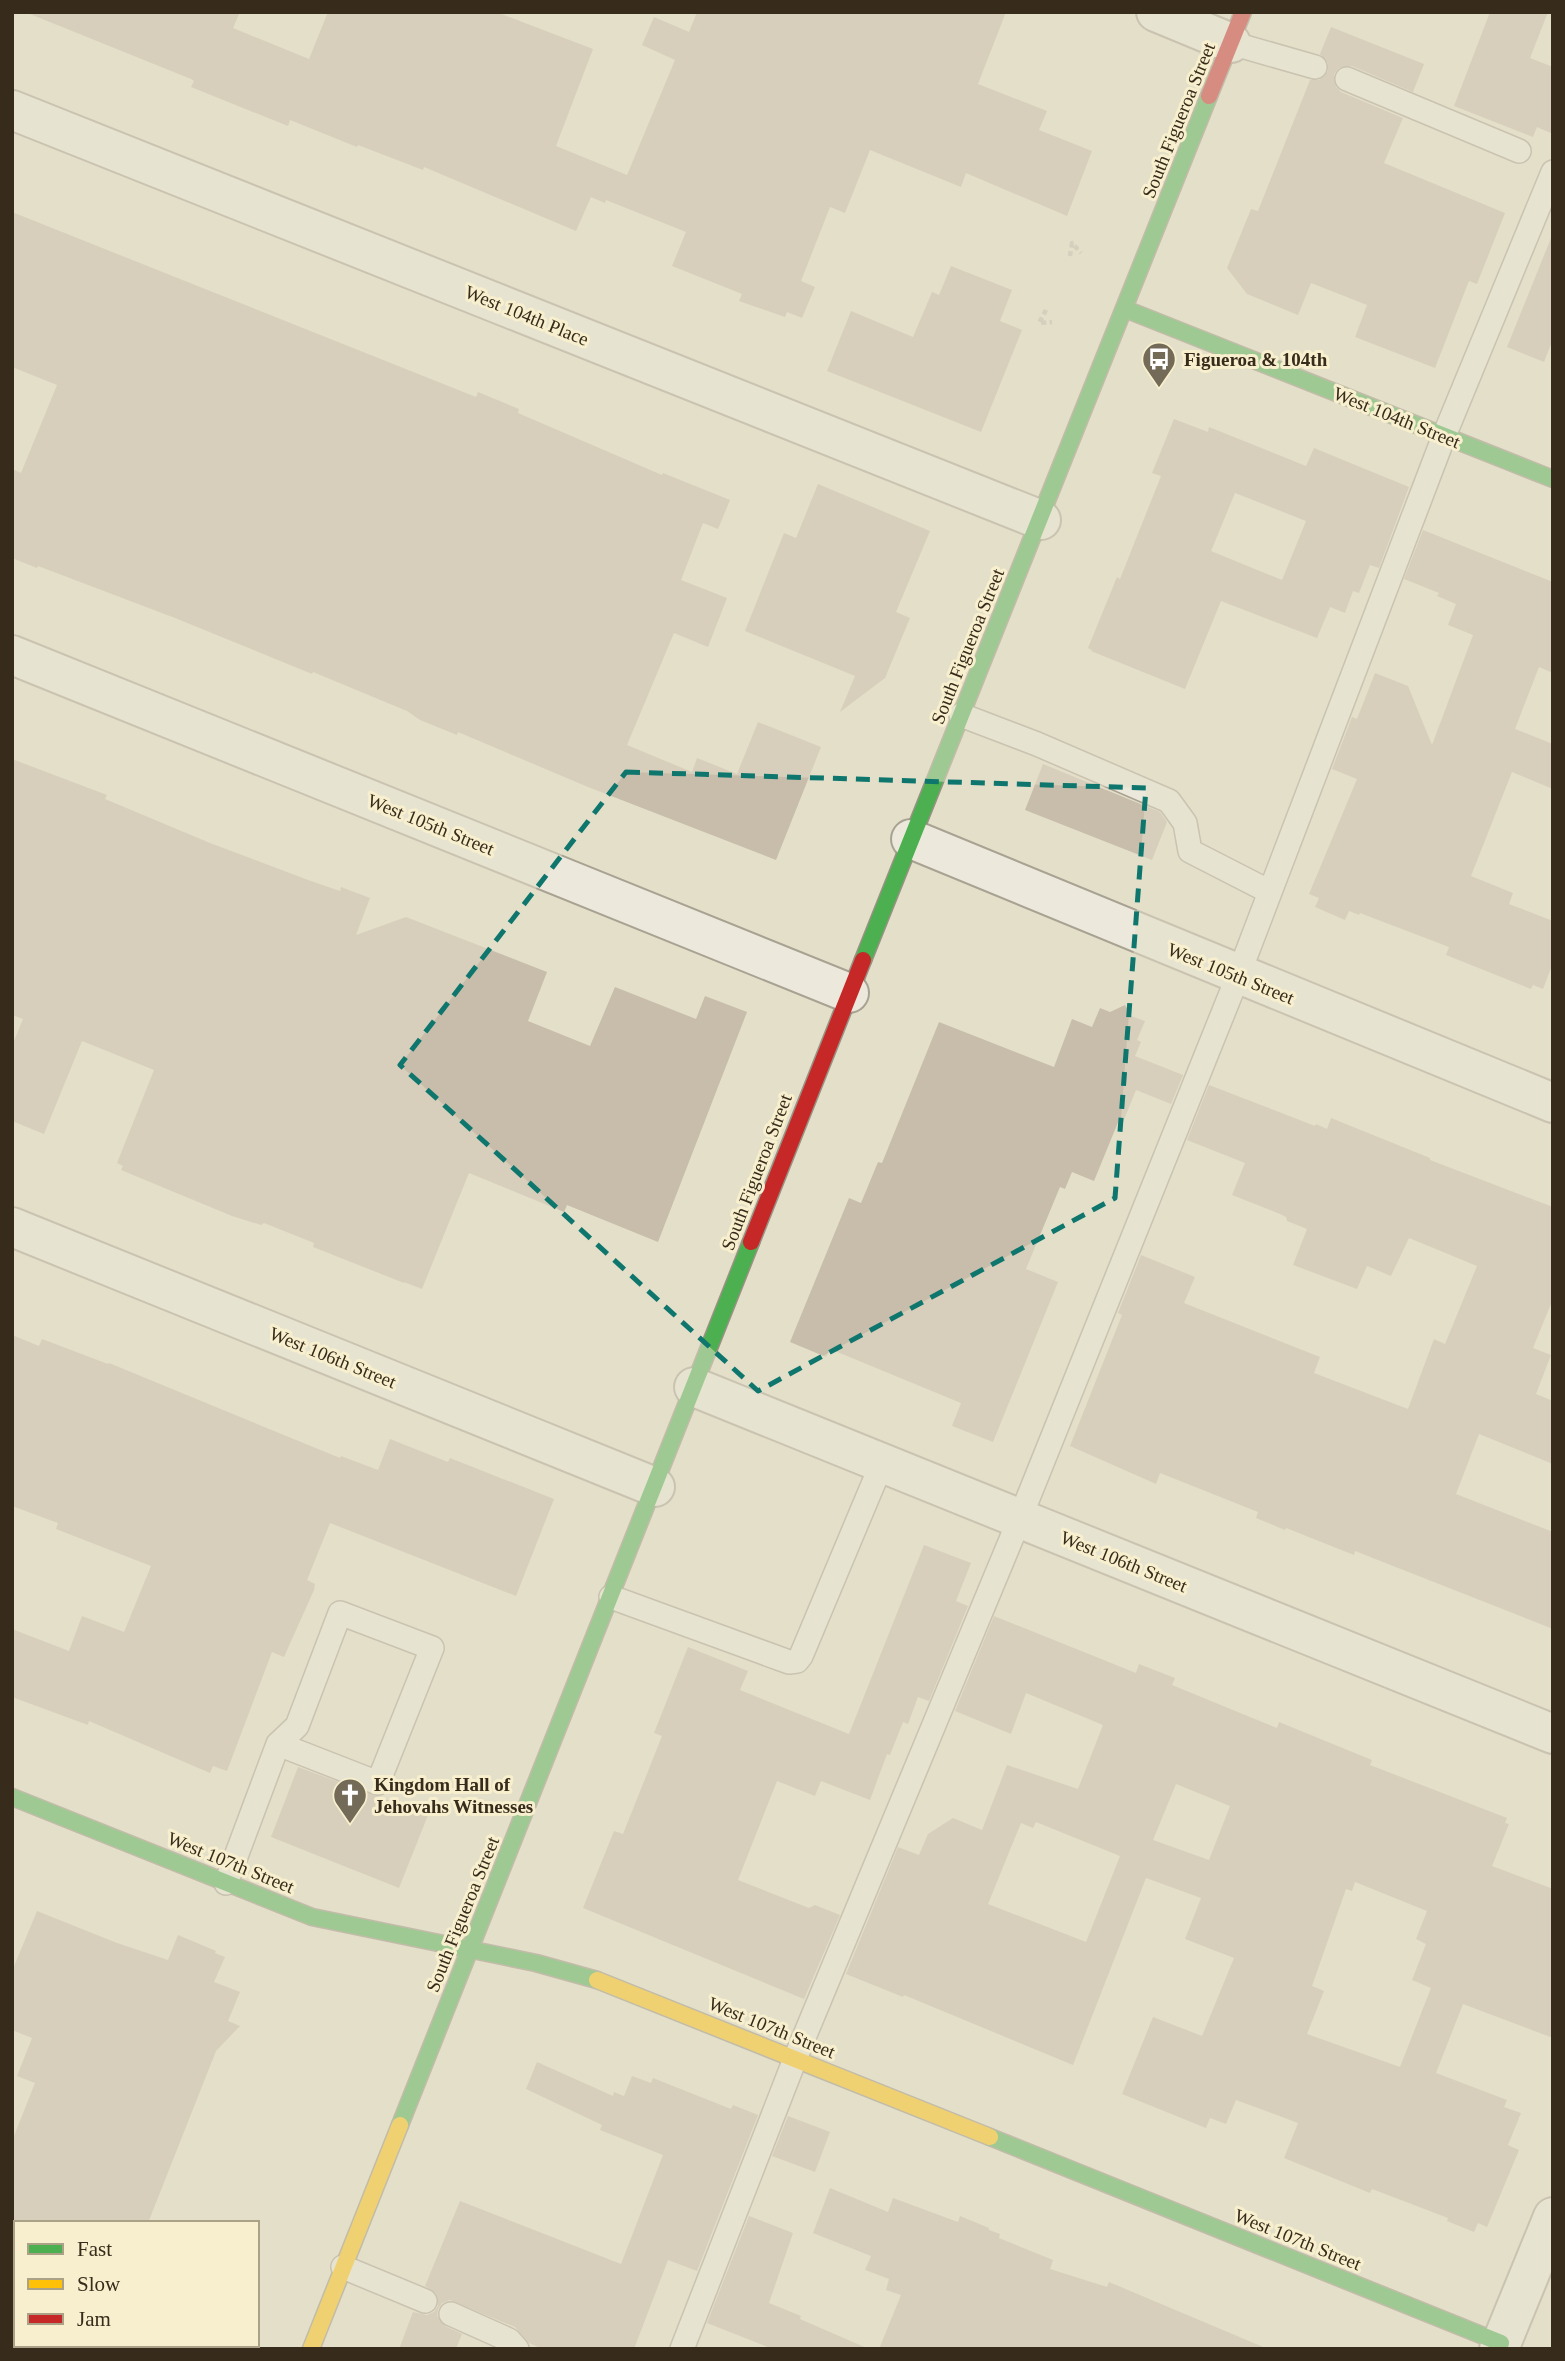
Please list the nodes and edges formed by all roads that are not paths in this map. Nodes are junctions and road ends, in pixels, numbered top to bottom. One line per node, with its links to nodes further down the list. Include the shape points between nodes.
1 (1156, 12): 2 (street)
2 (1237, 27): 3 (lane); 8 (main road, South Figueroa Street)
3 (1315, 67)
4 (1347, 79): 6 (lane)
5 (12, 110): 11 (street, West 104th Place)
6 (1519, 151)
7 (1553, 172): 9 (lane)
8 (1125, 309): 9 (main road, West 104th Street); 11 (main road, South Figueroa Street)
9 (1444, 436): 10 (main road, West 104th Street); 15 (lane)
10 (1553, 479)
11 (1041, 520): 13 (main road, South Figueroa Street)
12 (12, 655): 17 (street, West 105th Street)
13 (961, 715): 14 (main road, South Figueroa Street); 15 (lane, via 1169,801 1185,823 1190,851)
14 (911, 839): 16 (street, West 105th Street); 17 (main road, South Figueroa Street)
15 (1270, 892): 16 (lane)
16 (1238, 976): 18 (street, West 105th Street); 23 (lane)
17 (849, 993): 20 (main road, South Figueroa Street)
18 (1553, 1103)
19 (12, 1227): 22 (street, West 106th Street)
20 (694, 1387): 21 (street, West 106th Street); 22 (main road, South Figueroa Street)
21 (882, 1463): 23 (street, West 106th Street); 24 (lane, via 797,1661 789,1662)
22 (655, 1486): 24 (main road, South Figueroa Street)
23 (1020, 1518): 25 (street, West 106th Street); 30 (lane)
24 (611, 1597): 29 (main road, South Figueroa Street)
25 (1553, 1734)
26 (278, 1744): 26 (lane, via 297,1726 340,1613 432,1647 378,1783); 28 (lane)
27 (12, 1797): 28 (main road, West 107th Street)
28 (226, 1883): 29 (main road, West 107th Street, via 312,1917)
29 (469, 1950): 30 (main road, West 107th Street, via 609,1984); 32 (main road, South Figueroa Street)
30 (795, 2059): 35 (main road, West 107th Street); 38 (lane)
31 (1553, 2217): 35 (street)
32 (344, 2267): 33 (lane); 36 (main road, South Figueroa Street)
33 (425, 2301)
34 (451, 2314): 37 (lane, via 509,2340)
35 (1500, 2346)
36 (311, 2349)
37 (517, 2349)
38 (682, 2349)

